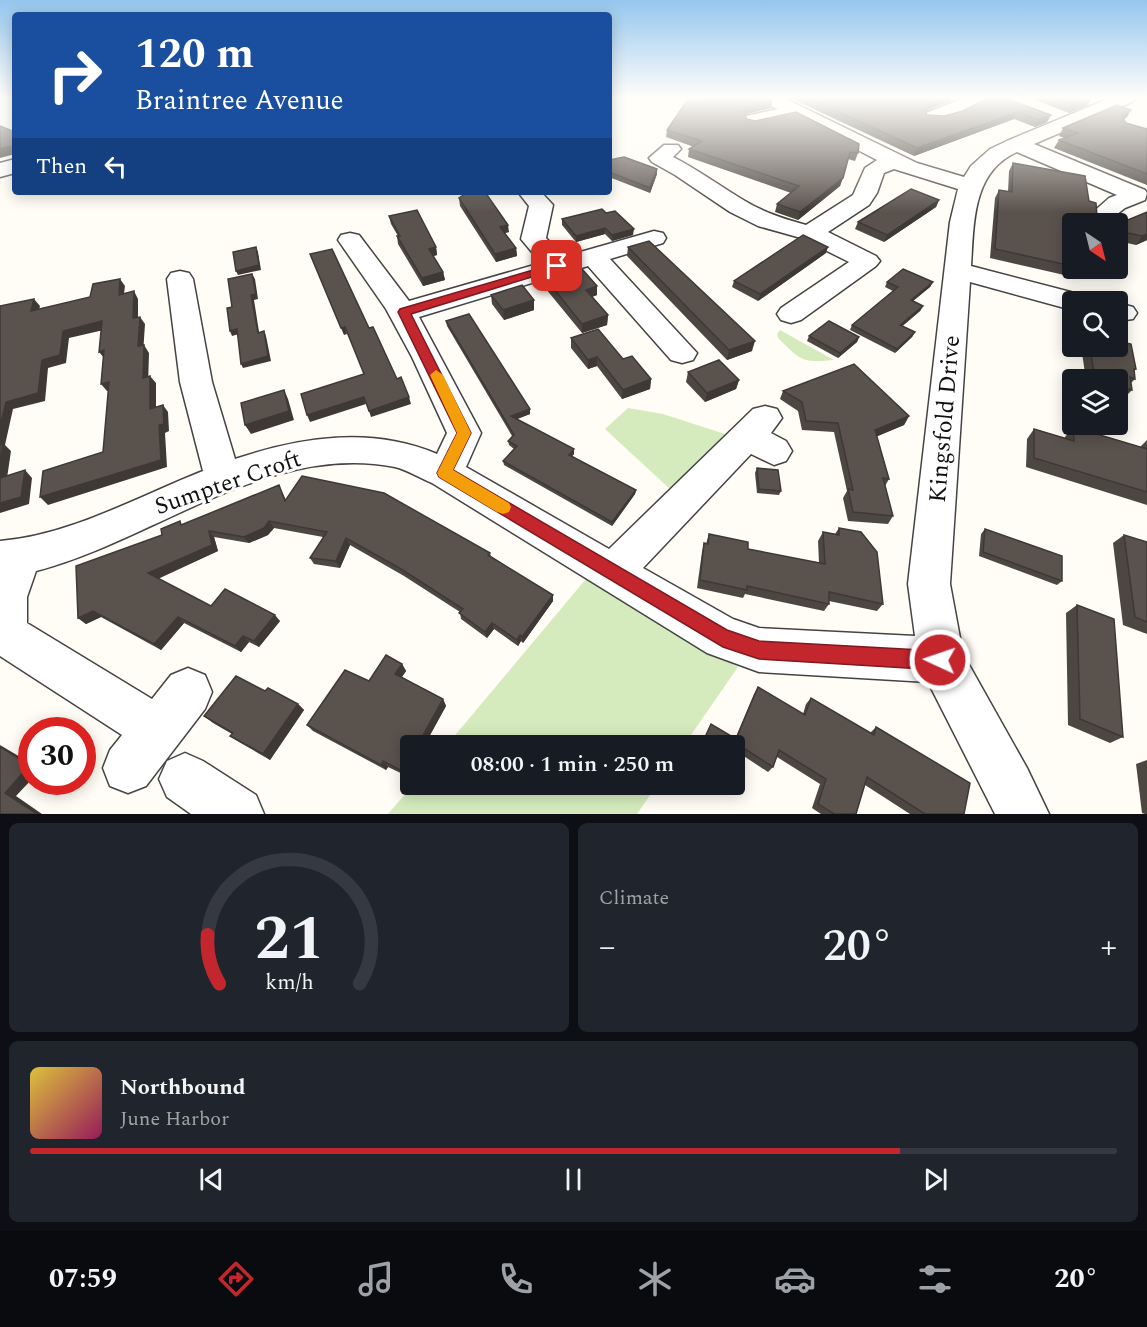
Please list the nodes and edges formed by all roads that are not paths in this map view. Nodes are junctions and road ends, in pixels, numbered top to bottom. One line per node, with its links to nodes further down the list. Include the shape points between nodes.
1 (845, 136): 5 (street)
2 (1036, 136): 3 (street, Kingsfold Drive)
3 (1016, 144): 6 (street, Kingsfold Drive, via 997,153); 8 (street, via 1137,195)
4 (657, 154): 9 (street, via 738,207 766,221)
5 (895, 161): 6 (street); 9 (street, via 877,166 861,200)
6 (970, 186): 14 (street, Kingsfold Drive)
7 (532, 195): 13 (street, via 541,205 533,238)
8 (1104, 213)
9 (810, 233): 18 (street, via 867,261)
10 (654, 238): 12 (street)
11 (350, 240): 17 (street)
12 (594, 256): 13 (street); 19 (street)
13 (557, 266): 17 (street)
14 (958, 271): 16 (street); 25 (street, Kingsfold Drive, via 929,584)
15 (180, 279): 22 (street, via 196,382)
16 (1062, 298)
17 (404, 312): 21 (street, via 464,433)
18 (791, 314)
19 (682, 353)
20 (762, 435): 24 (street)
21 (445, 473): 22 (street, Sumpter Croft, via 395,454 358,450 323,451); 24 (street, Sumpter Croft)
22 (223, 479): 23 (street, Sumpter Croft, via 67,545)
23 (11, 558): 27 (street, via 6,634)
24 (614, 572): 25 (street, Sumpter Croft, via 723,638 759,650)
25 (940, 660): 31 (street, Kingsfold Drive)
26 (188, 692): 27 (street)
27 (158, 730): 28 (street)
28 (128, 768)
29 (184, 779): 30 (street)
30 (237, 814)
31 (1022, 814)

